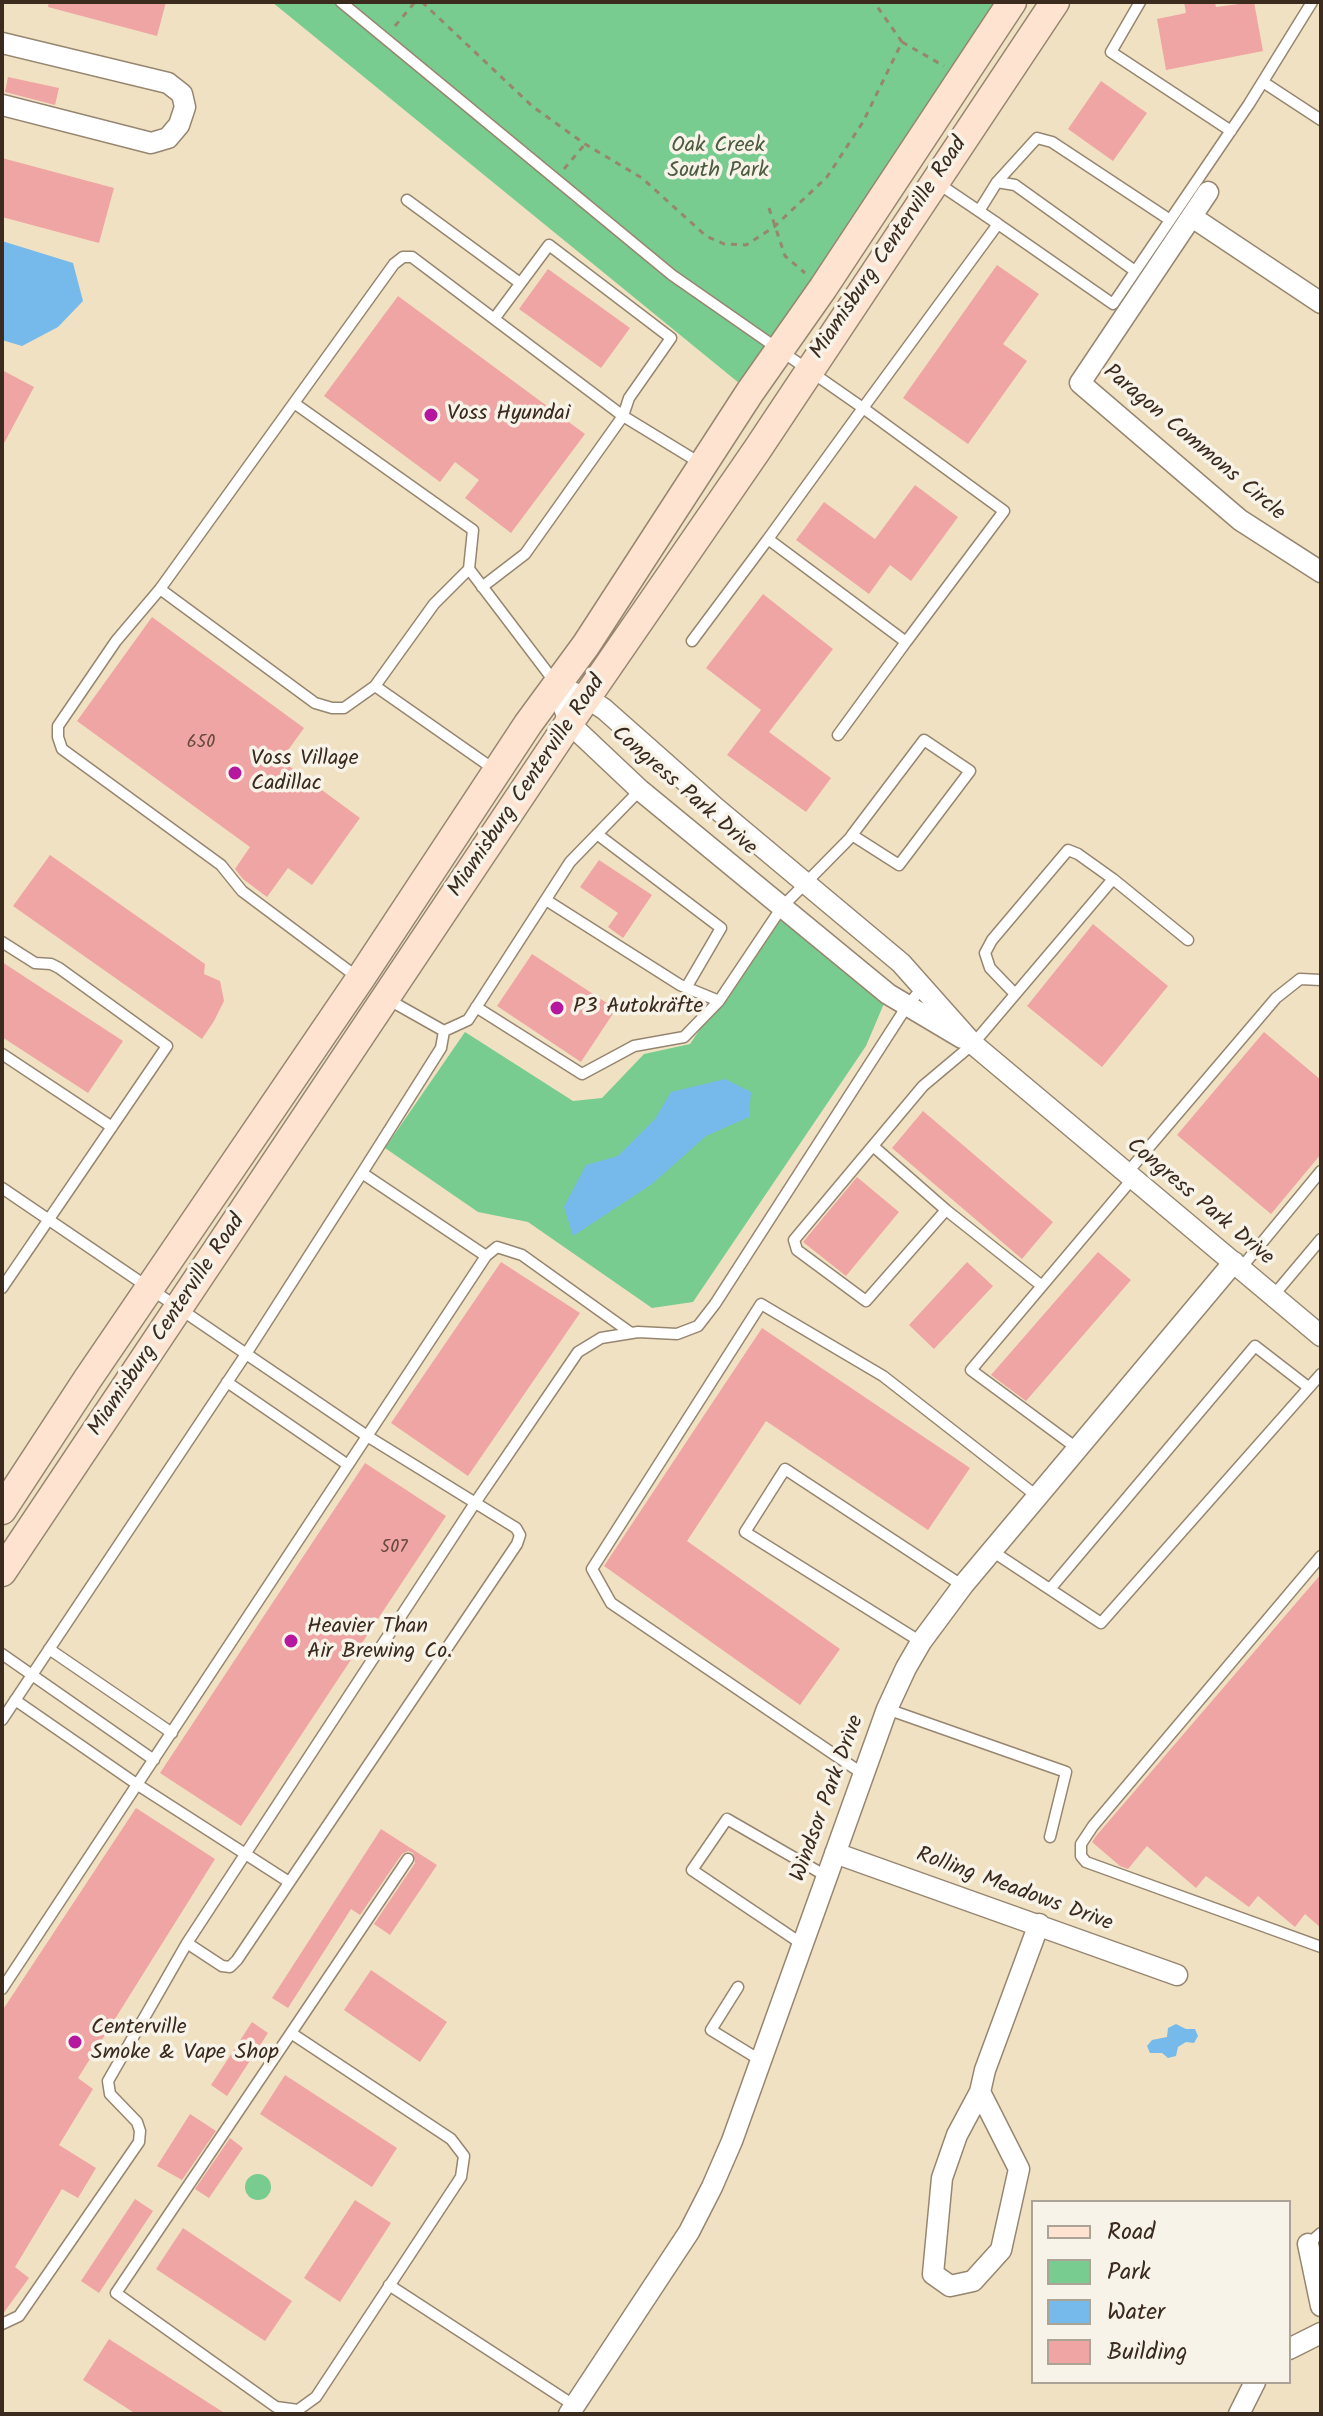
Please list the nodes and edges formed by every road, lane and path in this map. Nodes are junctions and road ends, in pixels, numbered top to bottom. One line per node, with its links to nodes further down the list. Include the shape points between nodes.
1 (341, 2): 9 (lane)
2 (415, 2): 9 (path)
3 (422, 2): 17 (path, via 532,106)
4 (874, 2): 10 (path)
5 (1012, 2): 12 (main road, Miamisburg Centerville Road)
6 (1055, 2): 20 (main road, Miamisburg Centerville Road)
7 (1140, 2): 16 (lane, via 1111,52)
8 (1312, 2): 13 (lane)
9 (385, 39): 19 (lane)
10 (902, 42): 12 (path); 29 (path, via 863,122 827,177)
11 (2, 43): 14 (street, via 168,83 182,94 185,107 168,138 151,143)
12 (962, 77): 18 (main road, Miamisburg Centerville Road)
13 (1263, 82): 15 (lane); 16 (lane)
14 (2, 105)
15 (1321, 120)
16 (1231, 131): 27 (lane)
17 (585, 144): 19 (path); 29 (path, via 642,178 706,236 724,244 746,245)
18 (906, 163): 20 (main road); 32 (main road, Miamisburg Centerville Road)
19 (556, 180): 35 (lane, via 672,275)
20 (935, 181): 25 (lane); 36 (main road, Miamisburg Centerville Road)
21 (997, 182): 25 (lane); 27 (lane, via 1037,138 1052,142); 30 (lane, via 1015,185)
22 (1208, 192): 26 (street, Paragon Commons Circle)
23 (407, 200): 31 (lane)
24 (769, 208): 29 (path)
25 (979, 211): 28 (lane)
26 (1192, 217): 33 (street); 43 (street, Paragon Commons Circle, via 1080,383 1240,520)
27 (1170, 220): 30 (lane)
28 (998, 224): 30 (lane, via 1113,304); 38 (lane)
29 (774, 227): 32 (path, via 785,256)
30 (1135, 271)
31 (520, 283): 34 (lane); 39 (lane, via 549,245 671,338 629,398)
32 (823, 288): 35 (main road, Miamisburg Centerville Road)
33 (1321, 303)
34 (494, 319): 37 (lane, via 412,257 403,257); 39 (lane)
35 (779, 352): 36 (lane); 40 (main road, Miamisburg Centerville Road)
36 (809, 372): 38 (lane); 50 (main road, Miamisburg Centerville Road)
37 (294, 403): 42 (lane, via 473,530); 45 (lane)
38 (863, 408): 41 (lane); 47 (lane, via 1004,511)
39 (623, 416): 40 (lane); 44 (lane, via 525,554)
40 (702, 464): 49 (main road, Miamisburg Centerville Road)
41 (768, 539): 46 (lane); 47 (lane)
42 (469, 569): 44 (lane); 48 (lane, via 434,604)
43 (1321, 572)
44 (482, 587): 49 (lane)
45 (160, 589): 48 (lane, via 315,703 344,708); 63 (lane, via 116,641 58,726 62,749 221,865 242,891)
46 (692, 641)
47 (906, 642): 52 (lane)
48 (375, 686): 53 (lane)
49 (557, 686): 50 (street, Congress Park Drive); 51 (street, Congress Park Drive); 53 (main road, Miamisburg Centerville Road)
50 (587, 698): 51 (main road, Miamisburg Centerville Road); 58 (street, Congress Park Drive)
51 (569, 723): 54 (street, Congress Park Drive); 68 (main road, Miamisburg Centerville Road)
52 (838, 735)
53 (497, 772): 63 (main road, Miamisburg Centerville Road)
54 (640, 790): 55 (lane); 60 (street, Congress Park Drive)
55 (597, 834): 59 (lane, via 570,862); 66 (lane, via 721,928)
56 (852, 835): 56 (lane, via 924,740 970,771 899,865); 58 (lane)
57 (1113, 879): 61 (lane); 67 (lane); 67 (lane, via 1068,850 985,953 990,968)
58 (807, 884): 60 (lane); 65 (street, Congress Park Drive)
59 (546, 900): 66 (lane); 71 (lane)
60 (782, 907): 69 (lane); 70 (street, Congress Park Drive)
61 (1188, 940)
62 (2, 942): 75 (lane, via 35,963 59,968 167,1046)
63 (360, 979): 68 (main road); 90 (main road, Miamisburg Centerville Road)
64 (1321, 980): 79 (lane, via 1300,979 1276,998)
65 (924, 986): 70 (lane); 73 (street, Congress Park Drive)
66 (686, 988): 69 (lane)
67 (1015, 994): 73 (lane)
68 (387, 999): 72 (lane); 92 (main road, Miamisburg Centerville Road)
69 (719, 1001): 71 (lane, via 684,1037 634,1046 582,1074)
70 (907, 1006): 73 (street, Congress Park Drive); 93 (lane, via 698,1326 677,1334)
71 (476, 1007): 72 (lane, via 468,1020)
72 (444, 1031): 78 (lane, via 441,1048)
73 (973, 1044): 76 (lane, via 923,1086); 79 (street, Congress Park Drive)
74 (2, 1054): 75 (lane)
75 (112, 1127): 82 (lane)
76 (873, 1146): 81 (lane); 81 (lane, via 794,1240 797,1250 866,1301)
77 (1321, 1171): 87 (lane)
78 (362, 1173): 85 (lane); 95 (lane)
79 (1130, 1176): 87 (street, Congress Park Drive); 88 (lane)
80 (2, 1188): 82 (lane)
81 (946, 1210): 88 (lane)
82 (49, 1219): 89 (lane); 90 (lane)
83 (1321, 1239): 84 (lane)
84 (1312, 1250): 86 (lane); 91 (lane)
85 (486, 1256): 93 (lane, via 497,1247 522,1255); 99 (lane)
86 (1321, 1258)
87 (1237, 1265): 91 (street, Congress Park Drive); 100 (street, Windsor Park Drive)
88 (1042, 1286): 100 (lane, via 971,1370)
89 (2, 1288)
90 (150, 1289): 92 (lane); 104 (main road, Miamisburg Centerville Road)
91 (1273, 1296): 94 (street, Congress Park Drive)
92 (179, 1310): 95 (lane); 107 (main road, Miamisburg Centerville Road)
93 (631, 1333): 103 (lane, via 601,1338 578,1352)
94 (1321, 1336)
95 (246, 1354): 97 (lane); 99 (lane)
96 (1321, 1374): 98 (lane)
97 (227, 1382): 101 (lane); 111 (lane)
98 (1308, 1387): 109 (lane, via 1101,1623); 109 (lane, via 1255,1346)
99 (367, 1436): 101 (lane); 103 (lane)
100 (1078, 1449): 102 (street, Windsor Park Drive)
101 (348, 1465): 117 (lane)
102 (1038, 1497): 105 (street, Windsor Park Drive); 119 (lane, via 883,1376 761,1304 592,1569 611,1603)
103 (475, 1503): 123 (lane); 126 (lane, via 516,1528 517,1544)
104 (2, 1510)
105 (992, 1551): 108 (street, Windsor Park Drive); 109 (lane)
106 (1321, 1556): 130 (lane, via 1093,1826 1081,1844 1081,1856)
107 (2, 1572)
108 (963, 1586): 110 (street, Windsor Park Drive); 110 (lane, via 785,1469 745,1532)
109 (1050, 1589)
110 (921, 1642): 115 (street, Windsor Park Drive)
111 (49, 1649): 113 (lane); 117 (lane)
112 (2, 1654): 113 (lane)
113 (32, 1674): 114 (lane); 118 (lane)
114 (15, 1700): 116 (lane); 120 (lane)
115 (887, 1709): 119 (street, Windsor Park Drive); 121 (lane, via 1066,1772)
116 (2, 1720)
117 (172, 1733): 118 (lane)
118 (154, 1760): 120 (lane)
119 (863, 1774): 122 (street, Windsor Park Drive)
120 (138, 1785): 123 (lane); 133 (lane)
121 (1050, 1837)
122 (835, 1853): 125 (street, Windsor Park Drive); 127 (street, Rolling Meadows Drive)
123 (245, 1856): 126 (lane); 128 (lane)
124 (408, 1859): 134 (lane)
125 (826, 1876): 129 (street, Windsor Park Drive); 129 (lane, via 727,1819 692,1870)
126 (289, 1882): 128 (lane, via 230,1967)
127 (1039, 1924): 131 (street, Rolling Meadows Drive); 136 (street)
128 (187, 1943): 140 (lane, via 108,2081 110,2094 137,2122 139,2142 19,2316)
129 (802, 1944): 135 (street, Windsor Park Drive)
130 (1321, 1947)
131 (1177, 1975)
132 (738, 1987): 135 (lane, via 711,2030)
133 (2, 1989)
134 (291, 2033): 138 (lane, via 451,2139 464,2156 461,2177); 138 (lane, via 116,2293 276,2407 298,2410 316,2397)
135 (760, 2060): 144 (street, Windsor Park Drive, via 732,2141 689,2232)
136 (980, 2092): 136 (street, via 1019,2169 1001,2250 973,2281 950,2286 933,2274 942,2178)
137 (1315, 2239): 139 (street)
138 (389, 2285): 144 (lane)
139 (1321, 2306)
140 (2, 2324)
141 (1321, 2333): 142 (street)
142 (1291, 2348)
143 (1254, 2384): 145 (street)
144 (576, 2411)
145 (1239, 2414)

